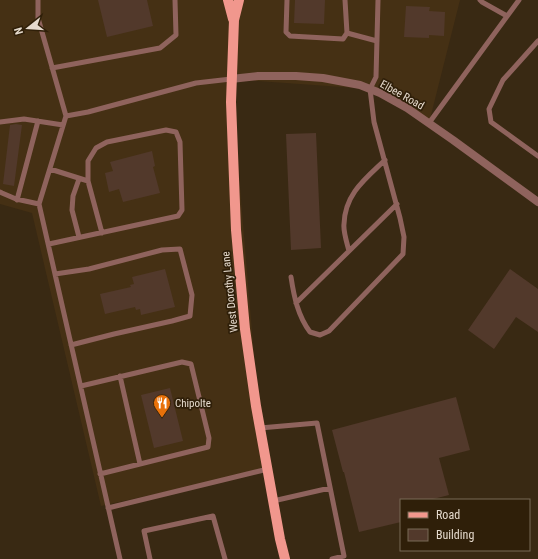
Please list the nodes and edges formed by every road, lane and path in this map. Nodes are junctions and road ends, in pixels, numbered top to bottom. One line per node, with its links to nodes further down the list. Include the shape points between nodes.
1 (38, 0): 15 (lane, via 38,18)
2 (175, 0): 15 (lane, via 176,36 160,48)
3 (228, 0): 11 (main road, West Dorothy Lane)
4 (239, 0): 11 (main road, West Dorothy Lane)
5 (287, 0): 12 (lane, via 286,32 290,36 343,40)
6 (346, 0): 12 (lane)
7 (378, 0): 13 (lane)
8 (480, 0): 10 (lane)
9 (519, 0): 10 (lane)
10 (507, 16): 21 (lane)
11 (234, 20): 16 (main road, West Dorothy Lane)
12 (347, 33): 13 (lane)
13 (377, 41): 17 (lane, via 376,77)
14 (538, 41): 23 (lane, via 503,80 489,109 492,122)
15 (52, 68): 18 (lane)
16 (231, 79): 17 (street, Elbee Road, via 296,76 323,78); 18 (lane, via 196,83); 43 (main road, West Dorothy Lane, via 236,230 245,329)
17 (370, 89): 21 (street, Elbee Road, via 407,108); 24 (lane, via 374,122)
18 (66, 116): 22 (lane)
19 (38, 121): 20 (lane, via 24,118); 22 (lane); 29 (lane)
20 (0, 122)
21 (429, 123): 30 (street, Elbee Road)
22 (63, 125): 25 (lane)
23 (538, 156)
24 (385, 160): 32 (lane); 36 (lane, via 357,188 347,205 343,224)
25 (50, 169): 26 (lane); 31 (lane)
26 (79, 179): 27 (lane); 34 (lane, via 73,196 72,210)
27 (88, 181): 33 (lane); 33 (lane, via 88,161 96,148 106,142 158,131 176,132 180,142 182,210 178,216)
28 (0, 192): 29 (lane)
29 (17, 200): 31 (lane)
30 (538, 202)
31 (40, 204): 35 (lane)
32 (397, 204): 36 (lane); 39 (lane, via 404,237 403,254 329,331 320,335 310,332 303,323)
33 (102, 233): 34 (lane)
34 (79, 238): 35 (lane)
35 (49, 244): 37 (lane)
36 (349, 251): 39 (lane)
37 (55, 274): 40 (lane); 40 (lane, via 89,269 162,250 180,249 192,295 190,316)
38 (291, 277): 39 (lane)
39 (296, 303)
40 (71, 345): 42 (lane)
41 (120, 376): 42 (lane); 44 (lane); 44 (lane, via 182,362 191,364 209,438 208,447)
42 (81, 386): 46 (lane)
43 (260, 428): 45 (main road, West Dorothy Lane); 47 (lane, via 317,423)
44 (140, 464): 46 (lane)
45 (268, 469): 48 (main road, West Dorothy Lane); 49 (lane)
46 (100, 474): 49 (lane)
47 (330, 488): 48 (lane); 54 (lane, via 344,556)
48 (273, 501): 53 (main road, West Dorothy Lane)
49 (108, 508): 50 (lane)
50 (120, 559)
51 (150, 559): 52 (lane, via 144,531 213,516)
52 (224, 559)
53 (285, 559)
54 (332, 559)

